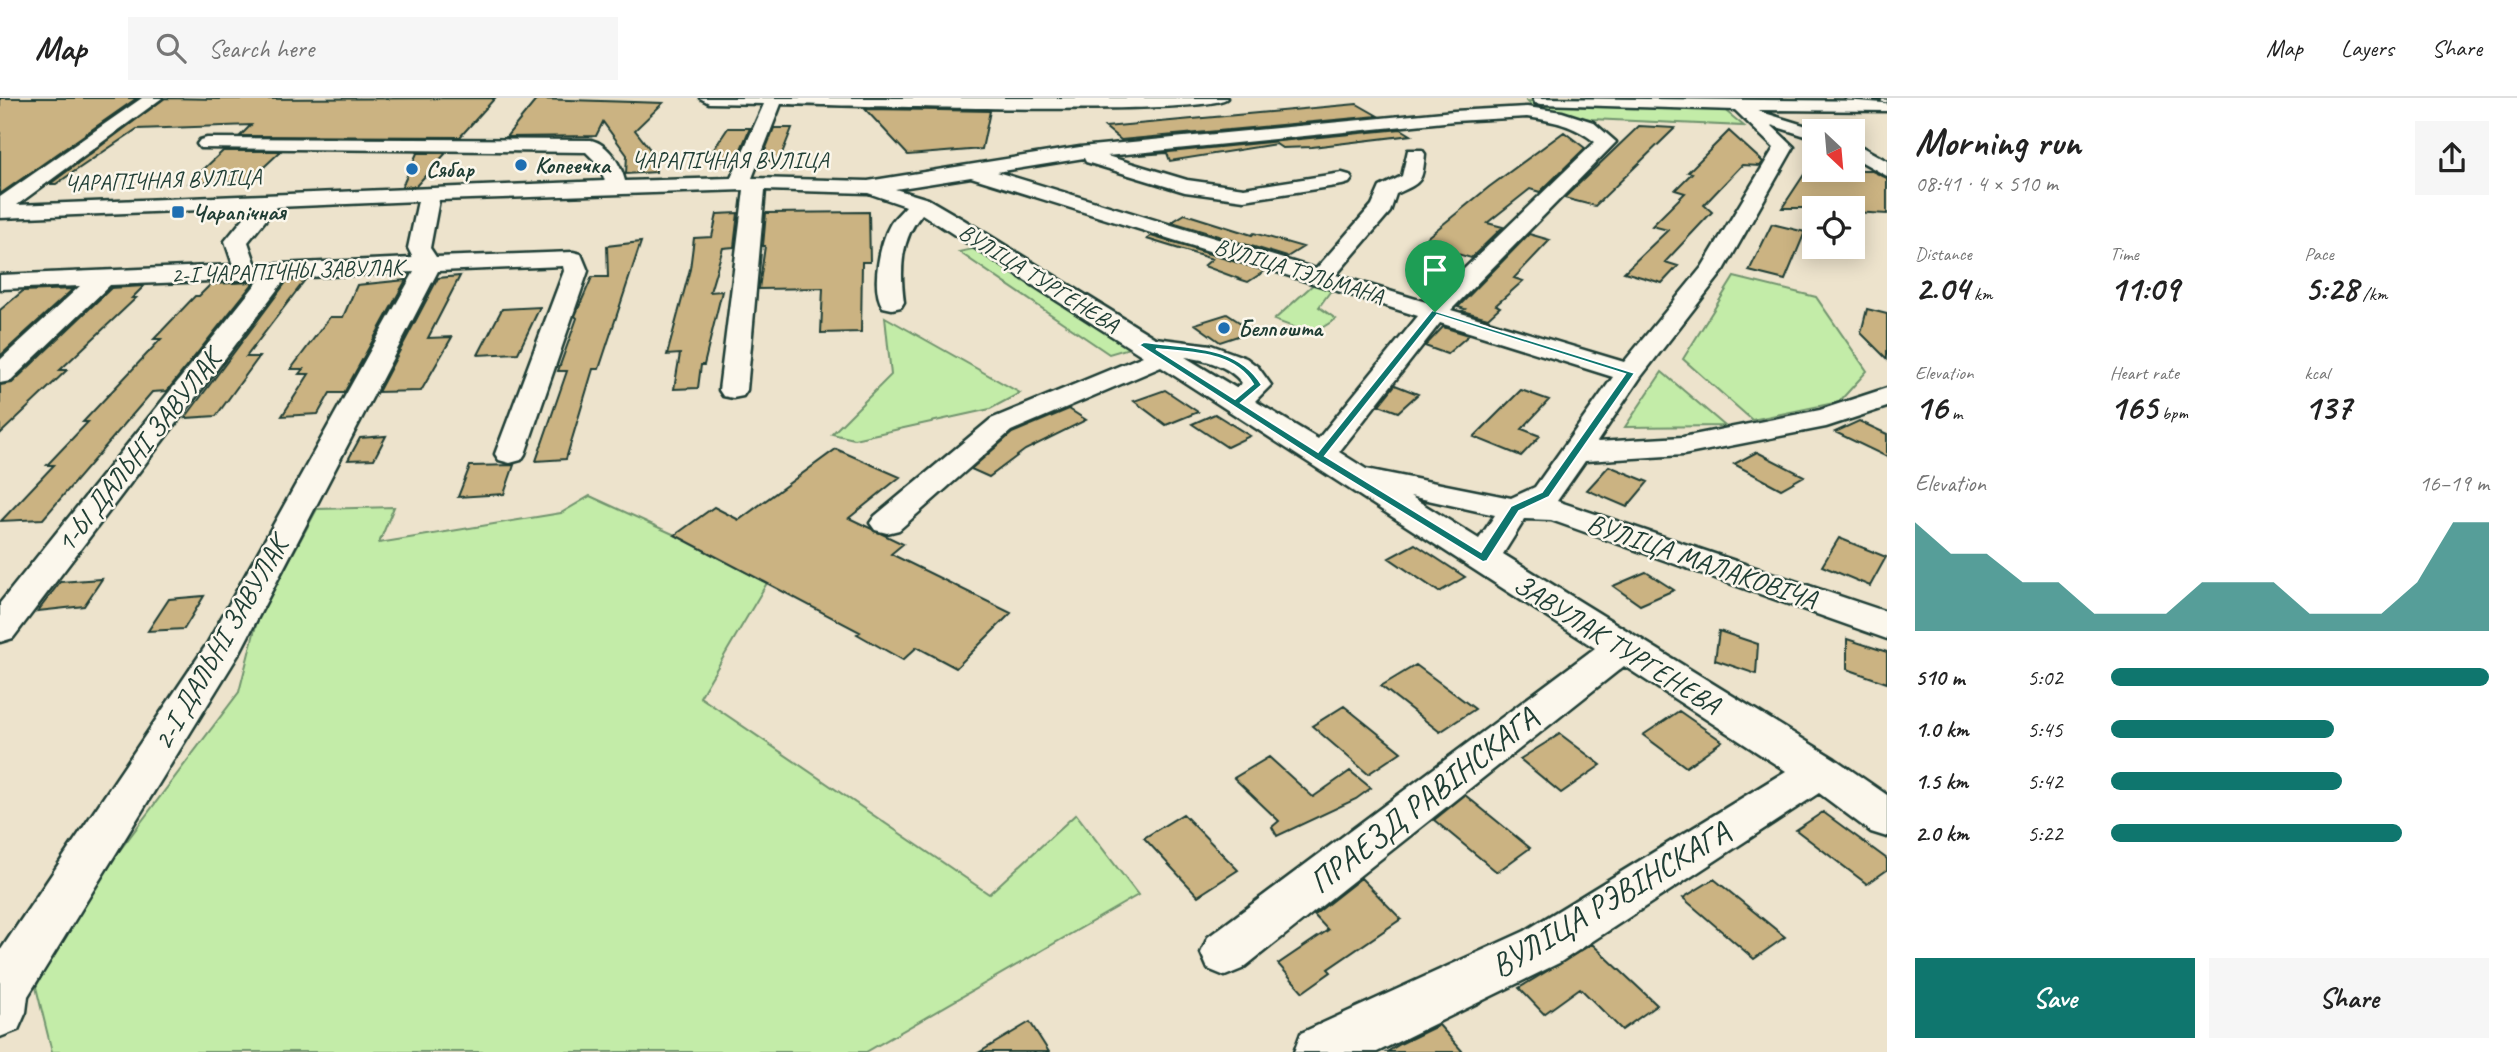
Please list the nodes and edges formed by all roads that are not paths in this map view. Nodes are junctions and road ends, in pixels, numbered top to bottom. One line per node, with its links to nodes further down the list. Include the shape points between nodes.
1 (153, 98): 17 (street)
2 (709, 98): 5 (street)
3 (1218, 98): 5 (street, via 1097,103)
4 (1503, 98): 8 (street)
5 (774, 100): 19 (street)
6 (1887, 106): 8 (street)
7 (1456, 107): 11 (street, ЧАРАПІЧНАЯ ВУЛІЦА); 33 (street, ЧАРАПІЧНАЯ ВУЛІЦА, via 1574,121 1606,142)
8 (1746, 108): 9 (street); 35 (street, via 1784,147 1712,270)
9 (1802, 128)
10 (207, 144): 20 (street, via 591,146 604,156)
11 (1080, 153): 14 (street, ЧАРАПІЧНАЯ ВУЛІЦА); 18 (street, ЧАРАПІЧНАЯ ВУЛІЦА, via 1185,186 1244,194)
12 (1415, 155): 30 (street, via 1412,179 1387,191 1382,207)
13 (1866, 156): 15 (street)
14 (968, 170): 21 (street, ЧАРАПІЧНАЯ ВУЛІЦА); 30 (street, ВУЛІЦА ТЭЛЬМАНА)
15 (1887, 170)
16 (12, 176): 17 (street)
17 (37, 179): 25 (street)
18 (1342, 179)
19 (747, 184): 20 (street, ЧАРАПІЧНАЯ ВУЛІЦА); 21 (street, ЧАРАПІЧНАЯ ВУЛІЦА); 37 (street)
20 (615, 187): 22 (street, ЧАРАПІЧНАЯ ВУЛІЦА)
21 (868, 187): 24 (street, ВУЛІЦА ТУРГЕНЕВА)
22 (430, 195): 23 (street, ЧАРАПІЧНАЯ ВУЛІЦА); 26 (street, via 419,247)
23 (269, 202): 25 (street, ЧАРАПІЧНАЯ ВУЛІЦА); 27 (street, via 236,242)
24 (920, 204): 32 (street, via 901,225 888,269); 34 (street, ВУЛІЦА ТУРГЕНЕВА)
25 (0, 209)
26 (429, 266): 28 (street, 2-І ЧАРАПІЧНЫ ЗАВУЛАК); 40 (street, 2-І ЧАРАПІЧНЫ ЗАВУЛАК, via 573,259 576,271); 51 (street, 2-І ДАЛЬНІ ЗАВУЛАК, via 221,652 4,989)
27 (246, 270): 28 (street, 2-І ЧАРАПІЧНЫ ЗАВУЛАК); 29 (street, 2-І ЧАРАПІЧНЫ ЗАВУЛАК)
28 (277, 272): 46 (street, 1-Ы ДАЛЬНІ ЗАВУЛАК)
29 (103, 278): 31 (street, 2-І ЧАРАПІЧНЫ ЗАВУЛАК); 36 (street)
30 (1321, 278): 33 (street, ВУЛІЦА ТЭЛЬМАНА)
31 (0, 282)
32 (892, 302)
33 (1435, 312): 35 (street, ВУЛІЦА ТЭЛЬМАНА); 41 (street)
34 (1153, 351): 41 (street, via 1212,353 1240,364 1257,385 1236,403); 43 (street, via 1001,425)
35 (1630, 373): 39 (street)
36 (0, 375)
37 (733, 390)
38 (1878, 407): 39 (street, via 1682,446)
39 (1576, 452): 42 (street, via 1546,494)
40 (510, 454)
41 (1332, 465): 42 (street, ВУЛІЦА МАЛАКОВІЧА); 44 (street, ЗАВУЛАК ТУРГЕНЕВА)
42 (1515, 509): 44 (street); 45 (street, ВУЛІЦА МАЛАКОВІЧА, via 1554,510)
43 (887, 523)
44 (1483, 558): 47 (street, ЗАВУЛАК ТУРГЕНЕВА)
45 (1887, 626)
46 (0, 629)
47 (1621, 648): 48 (street, ЗАВУЛАК ТУРГЕНЕВА); 50 (street, ПРАЕЗД РАВІНСКАГА)
48 (1819, 771): 49 (street, ЗАВУЛАК ТУРГЕНЕВА); 52 (street, ВУЛІЦА РЭВІНСКАГА, via 1542,947)
49 (1887, 819)
50 (1226, 953)
51 (0, 1012)
52 (1320, 1052)

